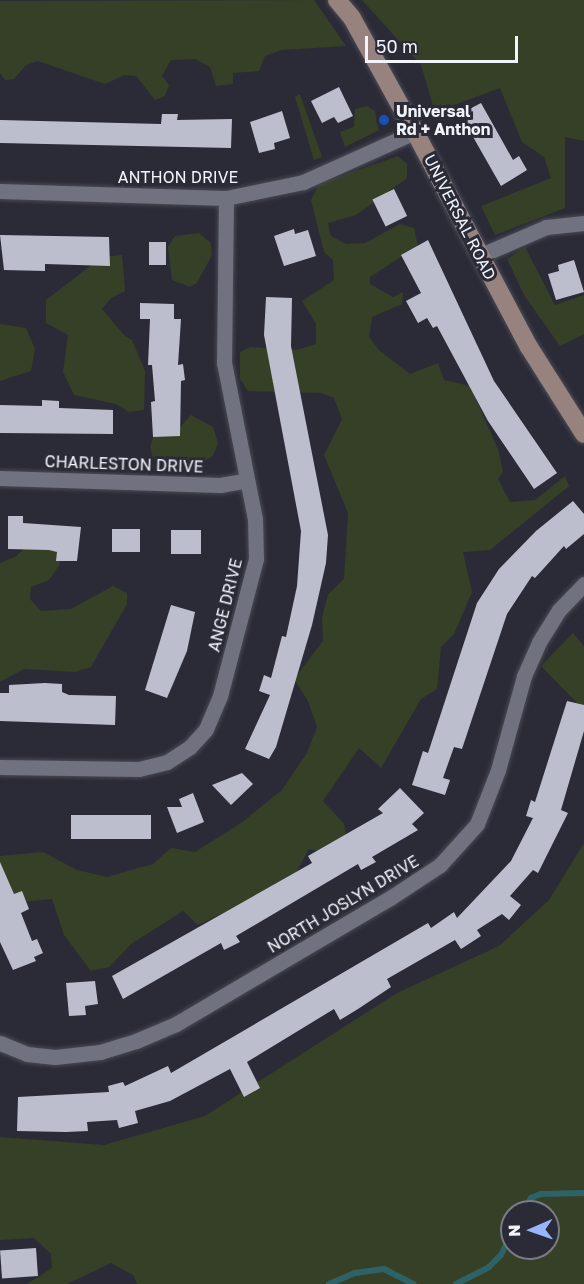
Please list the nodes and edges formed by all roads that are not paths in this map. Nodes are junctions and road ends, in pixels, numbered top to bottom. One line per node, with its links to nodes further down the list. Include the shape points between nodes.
1 (337, 0): 2 (street, UNIVERSAL ROAD, via 352,18)
2 (415, 132): 4 (street, ANTHON DRIVE, via 303,182); 6 (street, UNIVERSAL ROAD)
3 (0, 191): 4 (street, ANTHON DRIVE)
4 (226, 198): 9 (street, ANGE DRIVE, via 224,363)
5 (584, 223): 6 (street, via 546,227)
6 (479, 256): 7 (street, UNIVERSAL ROAD, via 529,347)
7 (584, 434)
8 (0, 478): 9 (street, CHARLESTON DRIVE, via 220,484)
9 (247, 480): 11 (street, ANGE DRIVE, via 255,519 256,559 236,642 206,729 190,747 167,762 139,769)
10 (584, 584): 12 (street, NORTH JOSLYN DRIVE, via 560,610 539,642 524,676 498,771 477,825 440,865 176,1024 136,1041 100,1052 56,1057 27,1054)
11 (0, 767)
12 (0, 1043)

